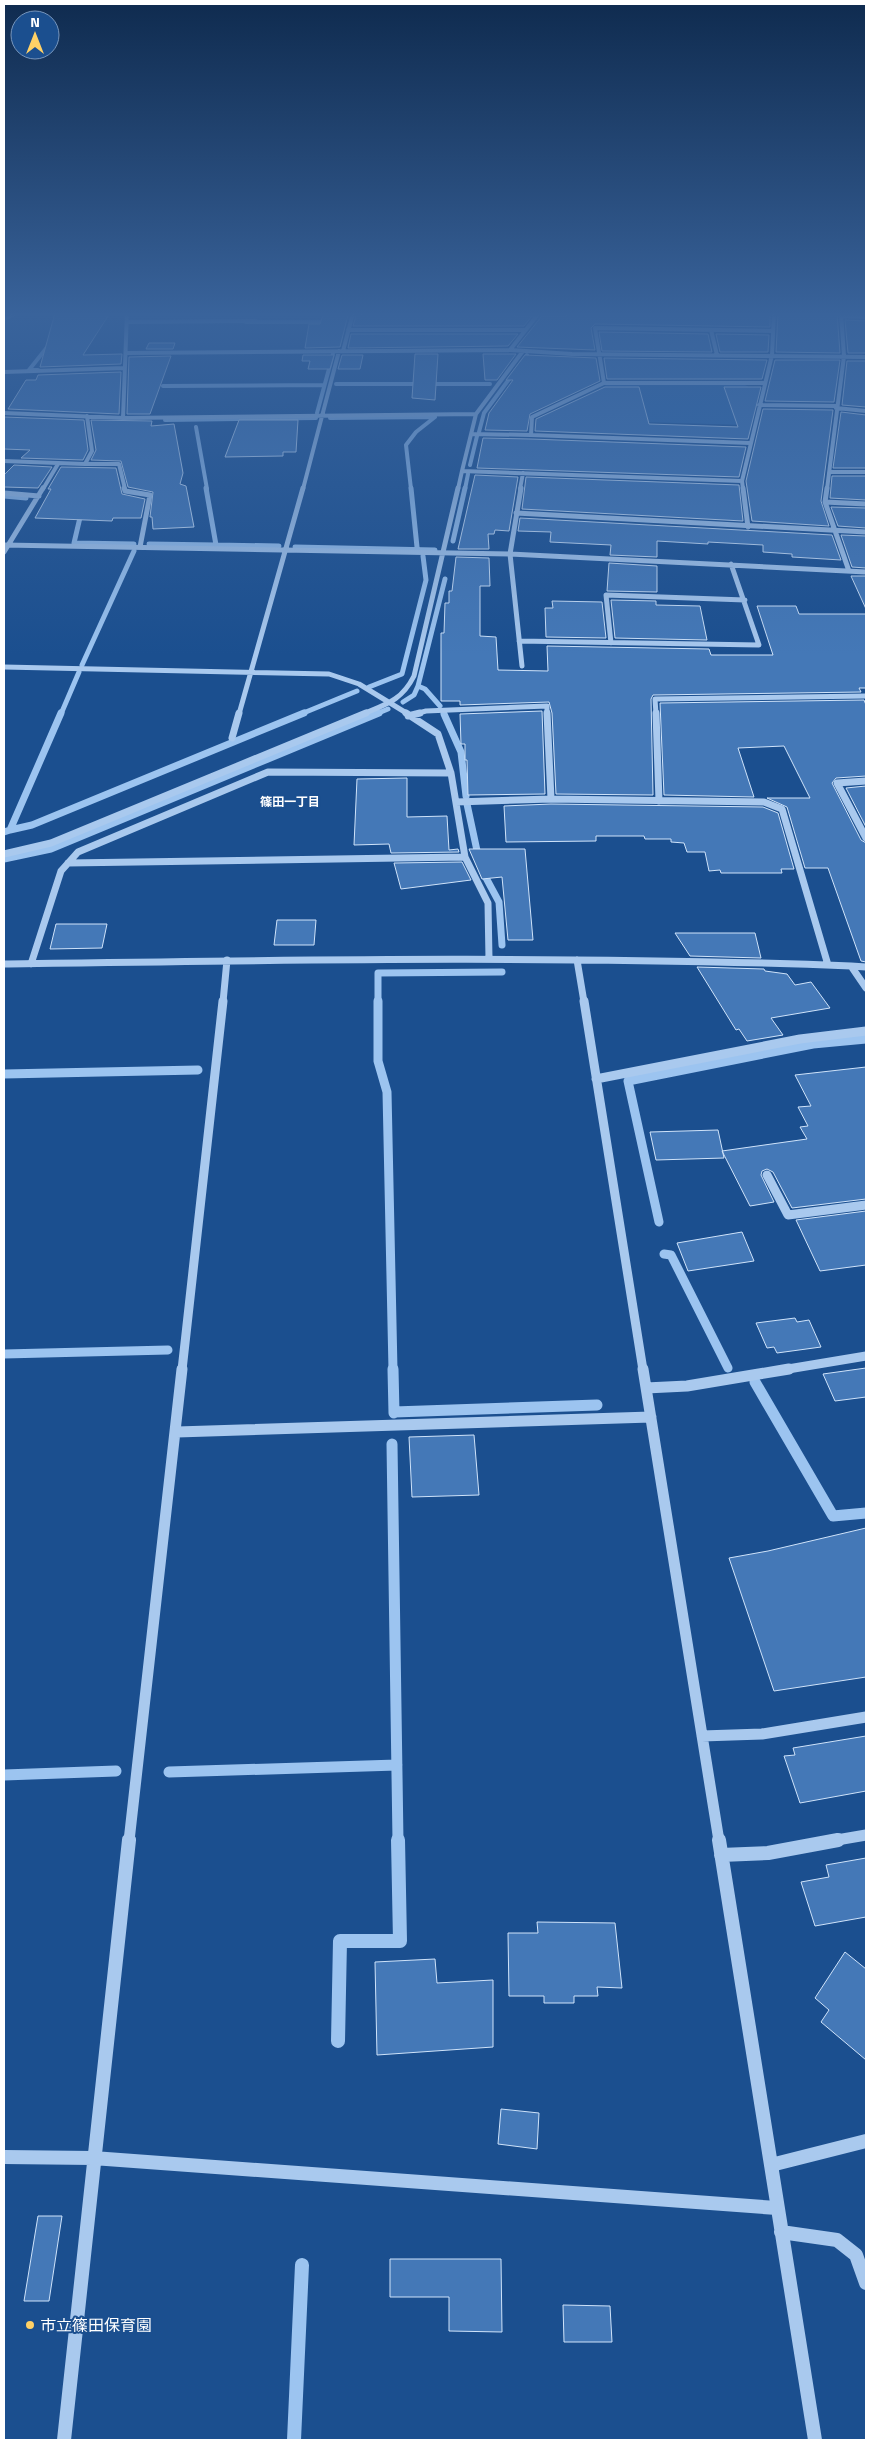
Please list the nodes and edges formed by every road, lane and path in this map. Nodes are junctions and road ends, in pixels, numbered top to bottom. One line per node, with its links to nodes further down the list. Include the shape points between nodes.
1 (89, 427): 12 (street, via 92,451)
2 (319, 427): 28 (street)
3 (473, 427): 7 (street)
4 (531, 427): 8 (street)
5 (754, 427): 9 (street)
6 (834, 427): 14 (street)
7 (471, 434): 8 (street); 13 (street)
8 (531, 435): 9 (street)
9 (750, 443): 17 (street)
10 (4, 461): 11 (street)
11 (58, 464): 12 (street); 19 (street)
12 (86, 464): 27 (street, via 119,464 125,491 150,495)
13 (462, 471): 16 (street); 30 (street)
14 (829, 472): 15 (street); 20 (street)
15 (866, 472)
16 (523, 473): 17 (street); 22 (street)
17 (742, 481): 23 (street)
18 (4, 493): 19 (street)
19 (39, 496): 26 (street)
20 (825, 502): 21 (street); 24 (street)
21 (866, 504)
22 (516, 513): 23 (street); 31 (street)
23 (748, 526): 24 (street)
24 (835, 531): 25 (street); 33 (street)
25 (866, 532)
26 (6, 545): 27 (street); 29 (street)
27 (140, 547): 28 (street)
28 (287, 550): 30 (street); 40 (street)
29 (4, 552)
30 (442, 552): 31 (street); 42 (street, via 414,676 407,690)
31 (510, 554): 32 (street); 36 (street)
32 (731, 564): 33 (street); 35 (street)
33 (849, 571): 34 (street)
34 (866, 572)
35 (744, 600): 37 (street, via 606,595); 37 (street, via 759,645)
36 (519, 642): 37 (street); 38 (street)
37 (611, 643)
38 (522, 666)
39 (4, 667): 40 (street)
40 (252, 672): 42 (street, via 330,674 344,677); 44 (street)
41 (866, 696): 48 (street, via 655,699)
42 (392, 702): 43 (street); 51 (street, via 51,843)
43 (408, 716): 45 (street, via 438,734); 47 (street, via 426,711 547,706)
44 (232, 738)
45 (451, 773): 49 (street); 53 (street, via 268,772 78,852)
46 (866, 781): 50 (street, via 837,783)
47 (551, 799): 48 (street); 49 (street)
48 (659, 801): 59 (street, via 764,802 782,809)
49 (456, 802): 52 (street)
50 (866, 838)
51 (4, 854)
52 (466, 857): 53 (street); 54 (street, via 488,903)
53 (68, 863): 58 (street, via 61,871)
54 (489, 959): 55 (street); 56 (street)
55 (227, 960): 58 (street); 70 (street)
56 (577, 960): 59 (street, via 702,959); 64 (street)
57 (4, 964): 58 (street)
58 (31, 964)
59 (828, 965): 60 (street)
60 (851, 966): 61 (street); 62 (street)
61 (866, 967)
62 (866, 988)
63 (866, 1031): 64 (street, via 800,1039)
64 (596, 1079): 68 (street)
65 (767, 1175): 66 (street, via 788,1216)
66 (866, 1205)
67 (866, 1356): 68 (street, via 687,1386)
68 (646, 1388): 69 (street)
69 (651, 1417): 70 (street); 72 (street)
70 (177, 1432): 77 (street)
71 (866, 1717): 72 (street, via 762,1734)
72 (702, 1736): 74 (street)
73 (866, 1835): 74 (street, via 768,1853)
74 (721, 1855): 78 (street)
75 (866, 2141): 78 (street)
76 (4, 2157): 77 (street)
77 (93, 2158): 79 (street); 82 (street)
78 (771, 2165): 79 (street)
79 (778, 2208): 80 (street)
80 (782, 2232): 81 (street, via 837,2240 856,2255); 83 (street)
81 (866, 2283)
82 (64, 2440)
83 (815, 2440)

